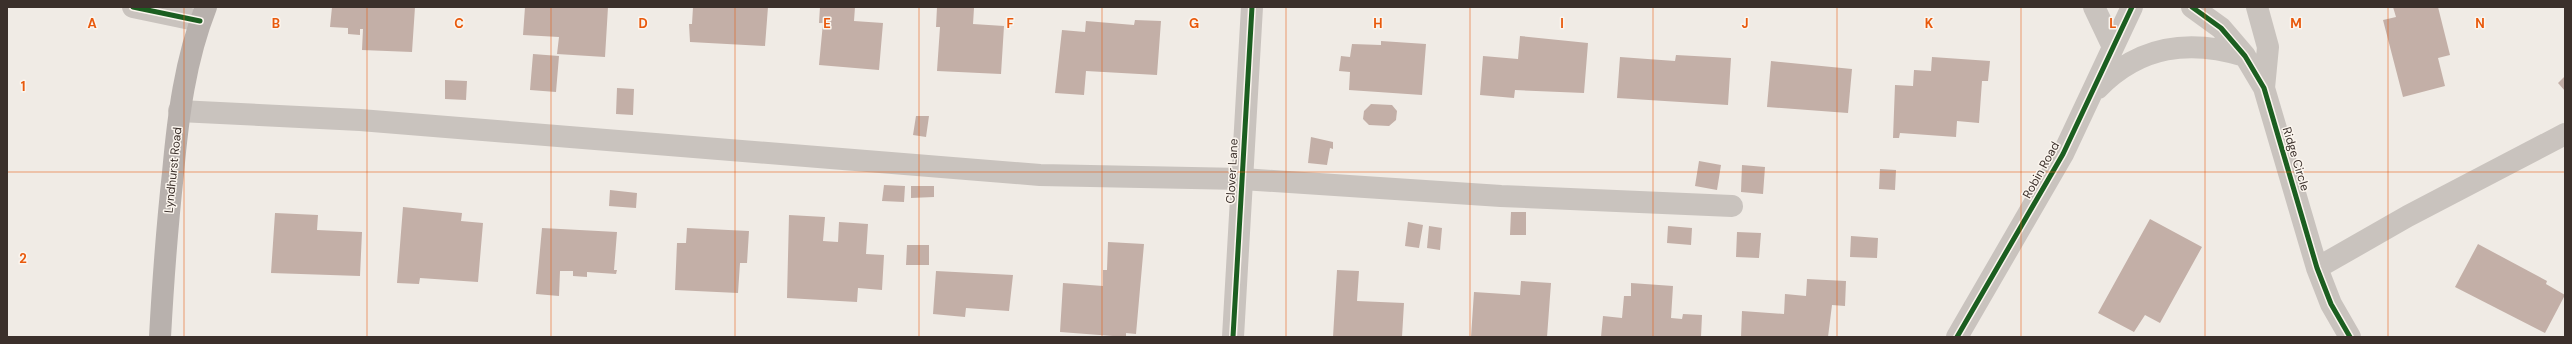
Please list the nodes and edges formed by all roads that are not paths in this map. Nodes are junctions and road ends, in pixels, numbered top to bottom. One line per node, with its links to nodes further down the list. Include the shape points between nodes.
1 (133, 7): 7 (street)
2 (1252, 7): 14 (street, Clover Lane)
3 (2094, 7): 8 (street)
4 (2132, 7): 8 (street, Robin Road)
5 (2192, 7): 9 (street, Ridge Circle, via 2221,28)
6 (2257, 7): 10 (street, Ridge Circle, via 2268,47)
7 (203, 14): 12 (main road, Lyndhurst Road)
8 (2113, 47): 11 (street, Robin Road)
9 (2245, 56): 10 (street, Ridge Circle); 11 (street, via 2220,48 2169,48 2125,65 2106,79)
10 (2264, 88): 16 (street, Ridge Circle)
11 (2090, 96): 19 (street, Robin Road, via 2063,154)
12 (179, 111): 14 (street, via 360,120 1040,175); 17 (main road, Lyndhurst Road, via 165,250)
13 (2561, 142): 16 (street, via 2408,216)
14 (1242, 179): 15 (street, via 1501,196); 18 (street, Clover Lane)
15 (1732, 206)
16 (2317, 268): 20 (street, Ridge Circle, via 2331,304)
17 (160, 337)
18 (1233, 337)
19 (1957, 337)
20 (2350, 337)

